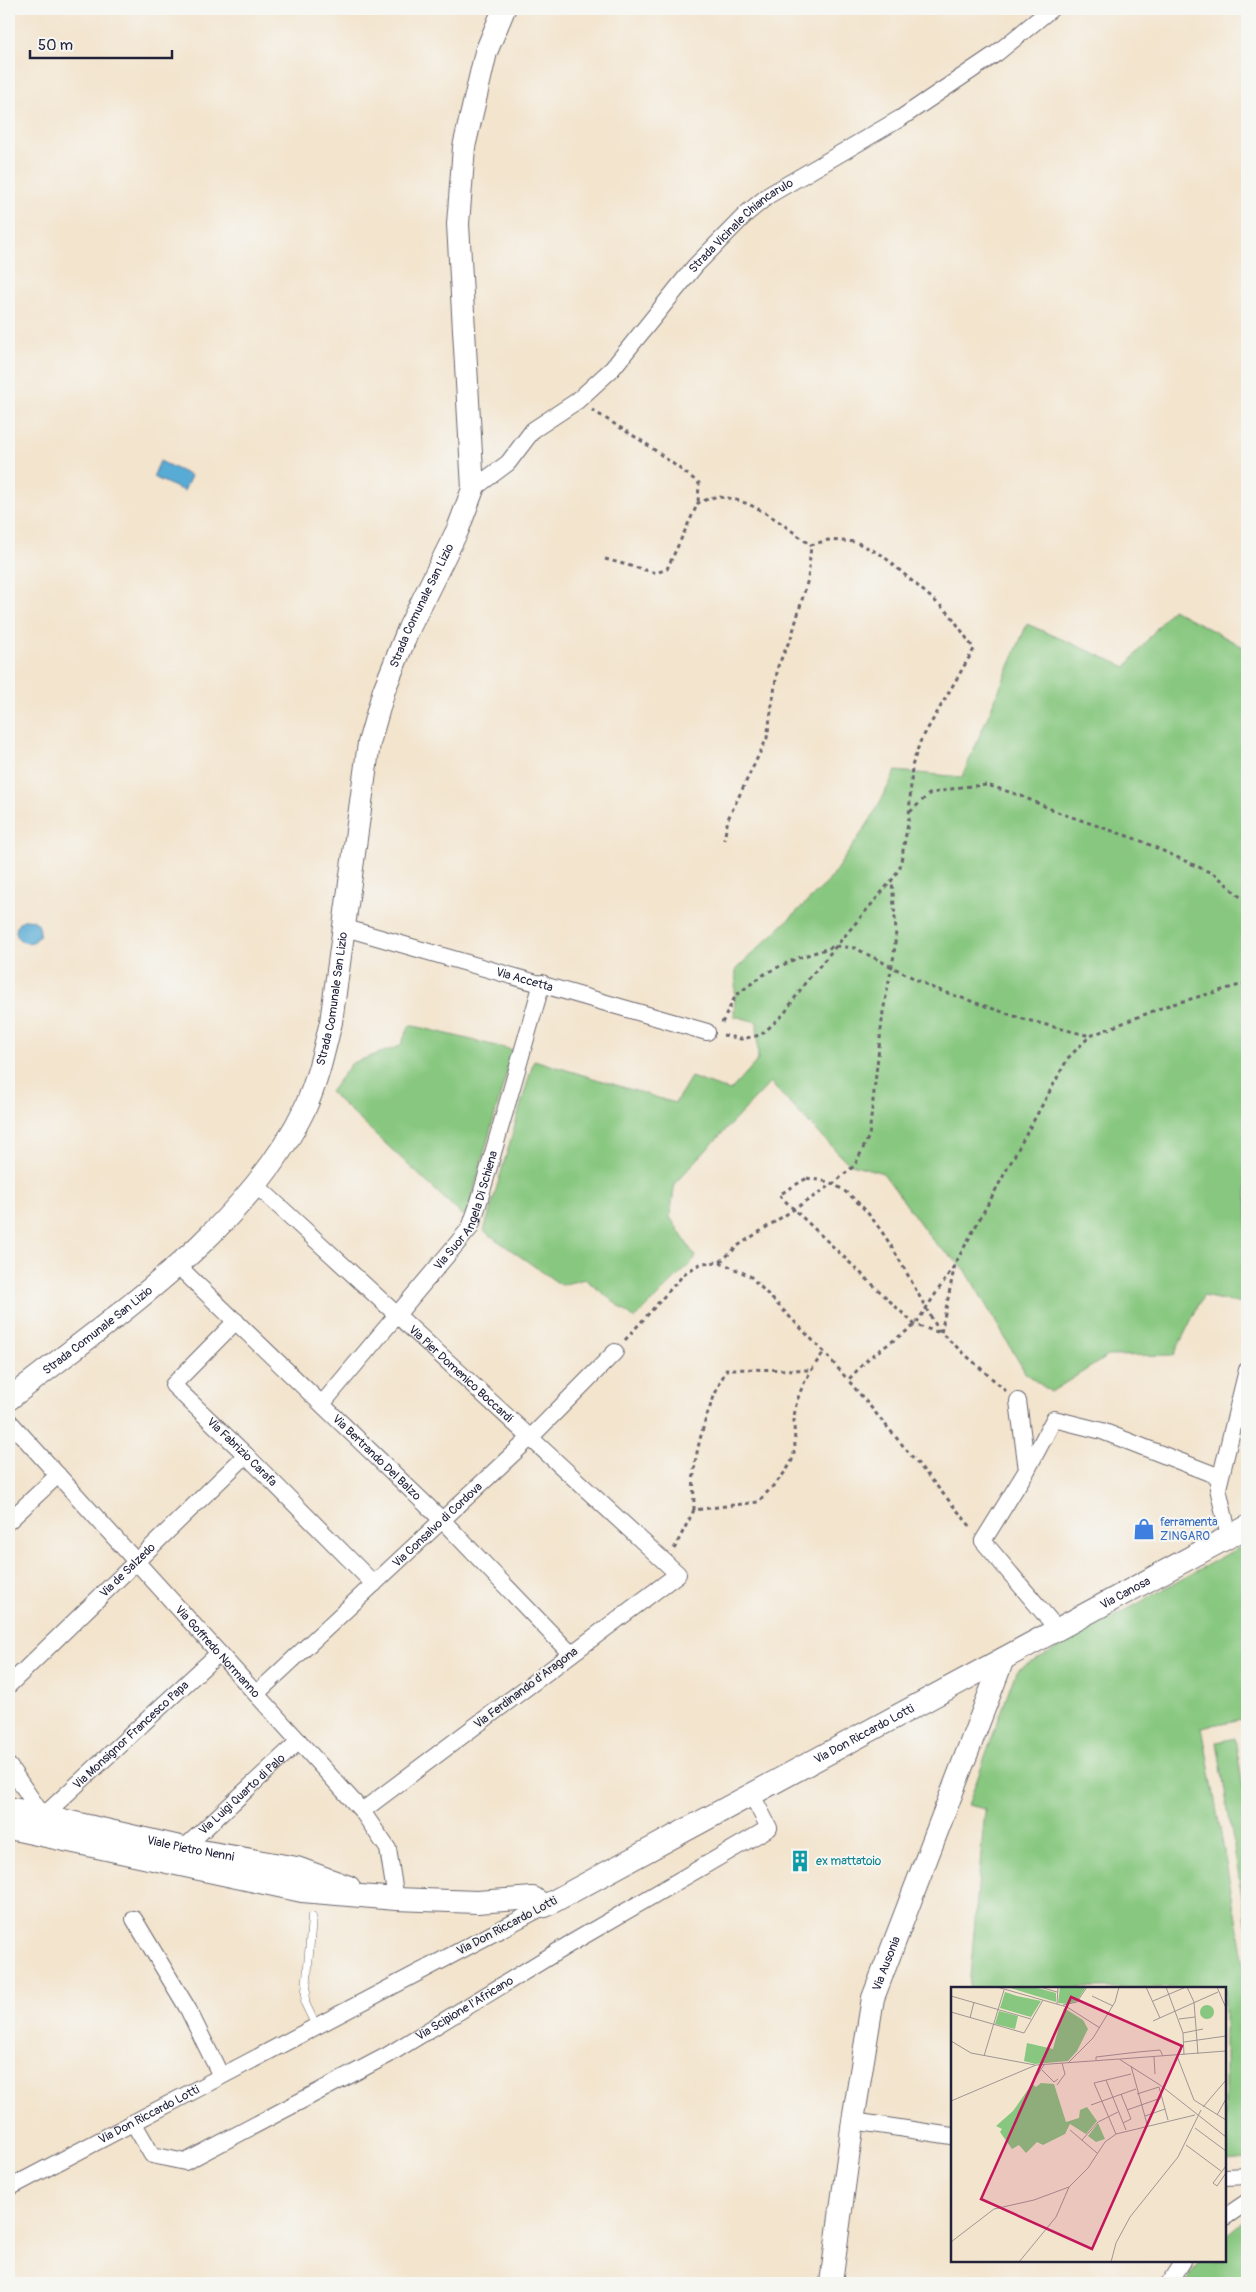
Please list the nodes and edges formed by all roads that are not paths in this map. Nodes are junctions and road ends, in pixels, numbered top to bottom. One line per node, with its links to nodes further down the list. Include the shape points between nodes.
1 (504, 9): 3 (main road, via 486,52 464,147 458,224)
2 (1051, 9): 3 (street, Strada Vicinale Chiancarulo, via 997,53 901,118 770,195 747,212 695,266 612,369 577,401 533,430 508,463)
3 (473, 489): 4 (main road, Strada Comunale San Lizio, via 384,690 369,743)
4 (342, 926): 5 (street, Via Accetta); 7 (main road, Strada Comunale San Lizio, via 331,1022 321,1065 306,1105 283,1149)
5 (542, 983): 6 (street, Via Accetta); 9 (street, Via Suor Angela Di Schiena, via 470,1228)
6 (707, 1032)
7 (255, 1184): 8 (main road, Strada Comunale San Lizio, via 215,1232); 9 (street, Via Pier Domenico Boccardi)
8 (178, 1266): 10 (street, Via Bertrando Del Balzo); 13 (main road, Strada Comunale San Lizio)
9 (396, 1316): 15 (street, Via Suor Angela Di Schiena); 17 (street, Via Pier Domenico Boccardi)
10 (236, 1321): 15 (street, Via Bertrando Del Balzo); 18 (street, Via Fabrizio Carafa, via 173,1385)
11 (615, 1352): 17 (street, Via Consalvo di Cordova)
12 (1247, 1370): 21 (street)
13 (9, 1400)
14 (1018, 1401): 19 (street)
15 (322, 1404): 23 (street, Via Bertrando Del Balzo)
16 (9, 1421): 20 (street, Via Goffredo Normanno)
17 (530, 1438): 23 (street, Via Consalvo di Cordova); 26 (street, Via Pier Domenico Boccardi)
18 (246, 1455): 25 (street, Via de Salzedo); 27 (street, Via Fabrizio Carafa)
19 (1027, 1470): 21 (street, via 1054,1419 1102,1431); 28 (street, via 983,1541)
20 (58, 1476): 22 (street); 25 (street, Via Goffredo Normanno)
21 (1220, 1477): 24 (street, via 1218,1488)
22 (9, 1520)
23 (442, 1520): 27 (street, Via Consalvo di Cordova); 30 (street, Via Bertrando Del Balzo)
24 (1238, 1532): 28 (main road, Via Canosa)
25 (137, 1562): 29 (street, Via Goffredo Normanno); 32 (street, Via de Salzedo)
26 (666, 1565): 30 (street, Via Ferdinando d'Aragona, via 678,1574)
27 (374, 1584): 33 (street, Via Consalvo di Cordova)
28 (1058, 1630): 31 (main road, Via Canosa)
29 (219, 1653): 33 (street, Via Goffredo Normanno); 39 (street, Via Monsignor Francesco Papa)
30 (571, 1654): 38 (street, Via Ferdinando d'Aragona)
31 (1003, 1659): 36 (main road, Via Don Riccardo Lotti); 49 (main road, Via Ausonia, via 873,1998)
32 (9, 1685)
33 (256, 1694): 34 (street, Via Goffredo Normanno)
34 (299, 1741): 38 (street, Via Goffredo Normanno); 41 (street, Via Luigi Quarto di Palo)
35 (9, 1766): 39 (street)
36 (752, 1795): 44 (main road, Via Don Riccardo Lotti); 50 (street, Via Scipione l'Africano, via 769,1828 388,2055 185,2162 152,2156)
37 (9, 1808): 39 (main road, Viale Pietro Nenni)
38 (362, 1811): 43 (street, Via Goffredo Normanno, via 388,1849)
39 (43, 1816): 41 (main road, Viale Pietro Nenni)
40 (9, 1828): 42 (main road, Viale Pietro Nenni, via 302,1891)
41 (184, 1848): 42 (main road, Viale Pietro Nenni, via 297,1868)
42 (371, 1895): 43 (main road, Viale Pietro Nenni)
43 (396, 1899): 44 (main road, Viale Pietro Nenni, via 477,1902 533,1898)
44 (545, 1906): 47 (street, Via Don Riccardo Lotti)
45 (312, 1917): 47 (lane, via 305,2003)
46 (134, 1919): 48 (street, via 188,2009)
47 (316, 2026): 48 (street, Via Don Riccardo Lotti)
48 (221, 2076): 50 (street, Via Don Riccardo Lotti)
49 (853, 2121): 51 (street); 58 (main road, Via Ausonia)
50 (133, 2122): 54 (street, Via Don Riccardo Lotti)
51 (951, 2136)
52 (1247, 2176): 53 (street)
53 (1226, 2177)
54 (9, 2188)
55 (1247, 2202): 56 (street)
56 (1226, 2216)
57 (1181, 2262): 59 (street)
58 (831, 2283)
59 (1169, 2283)

